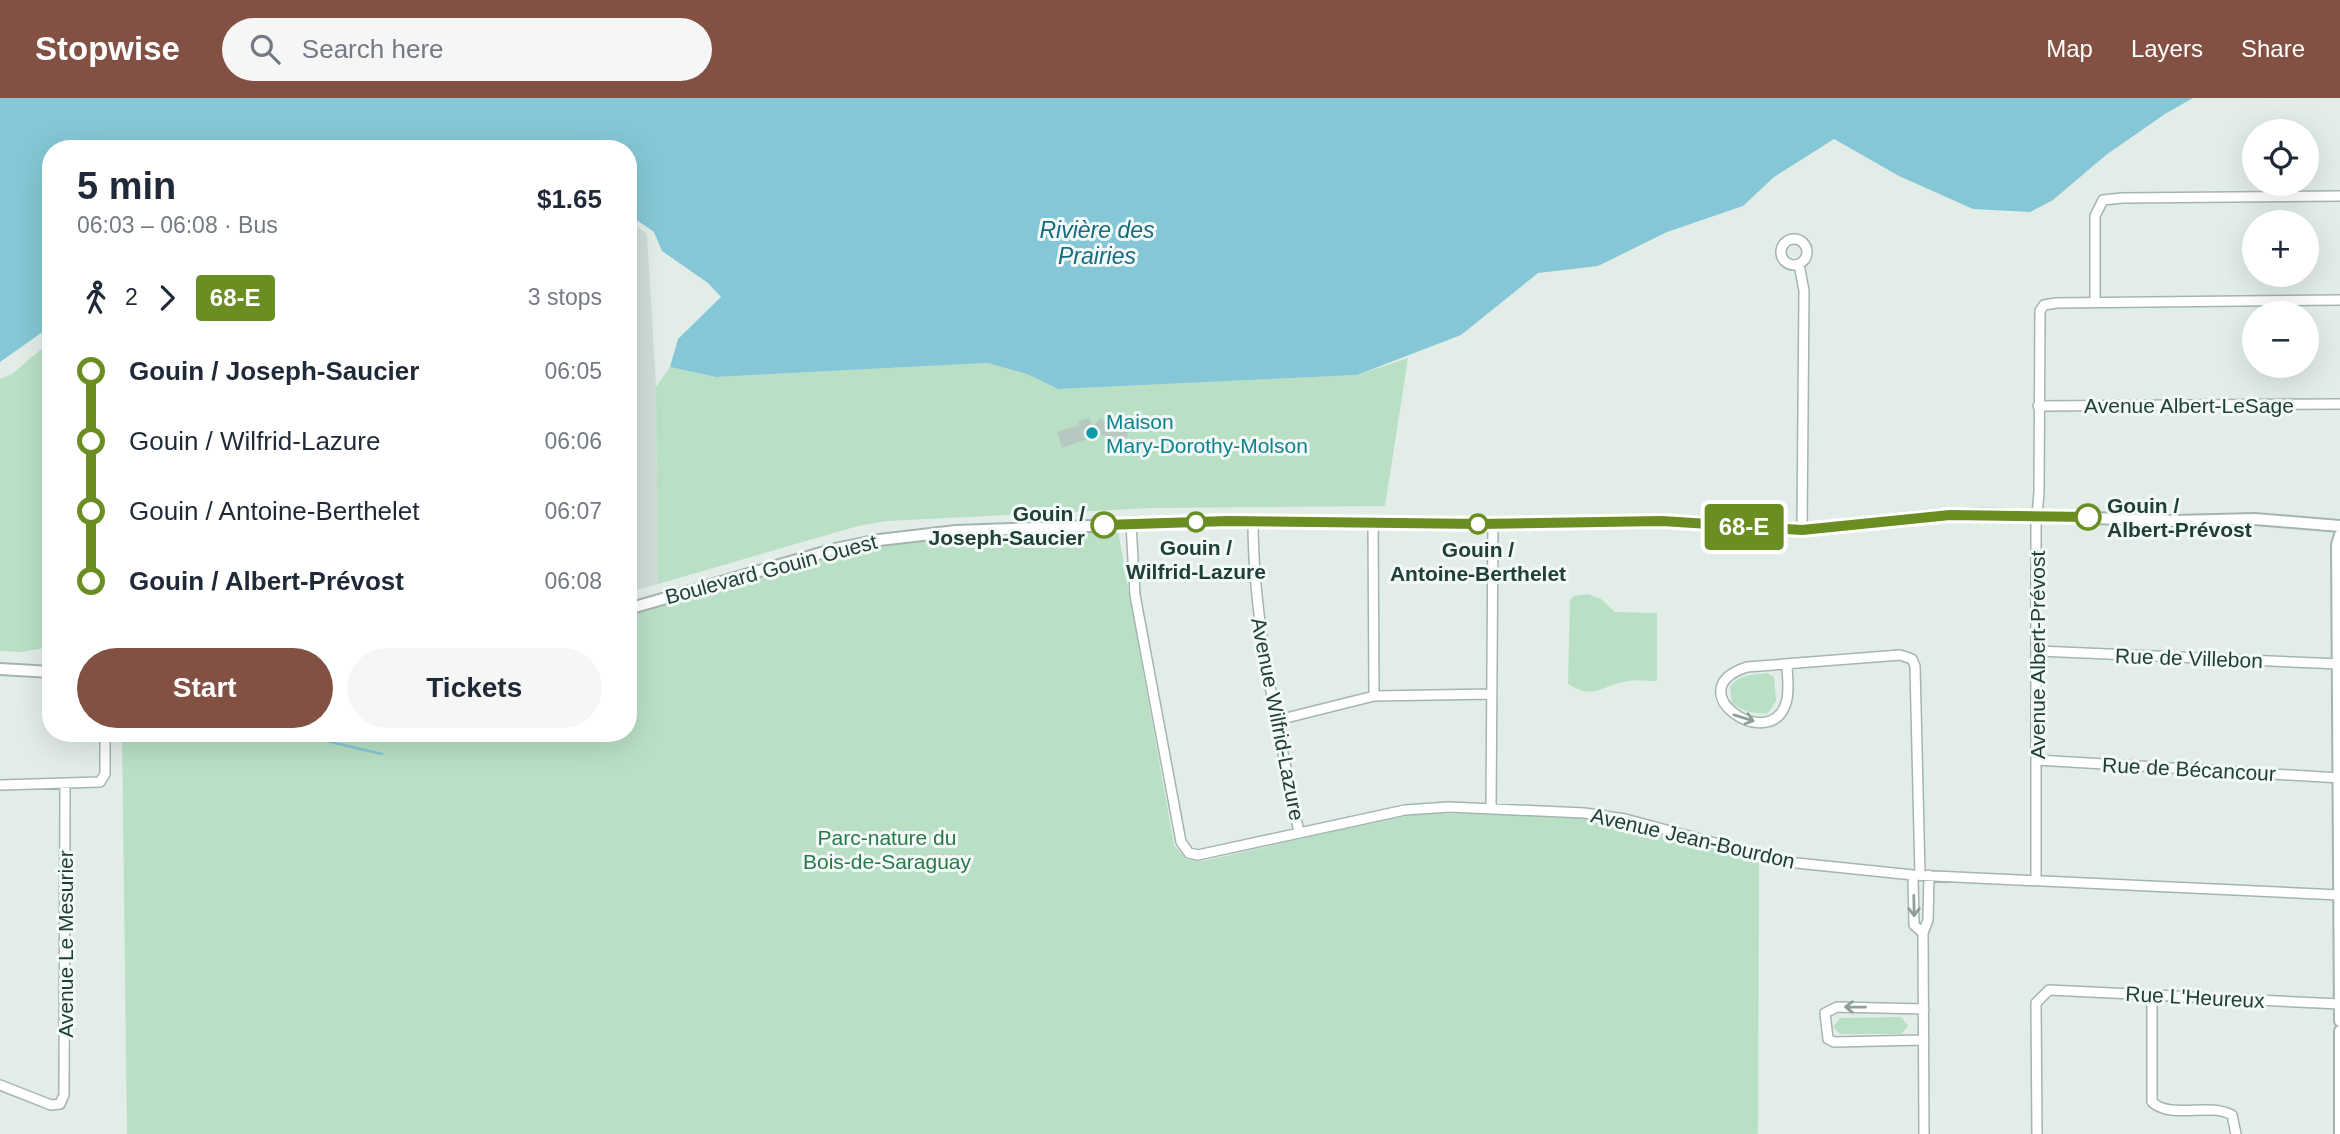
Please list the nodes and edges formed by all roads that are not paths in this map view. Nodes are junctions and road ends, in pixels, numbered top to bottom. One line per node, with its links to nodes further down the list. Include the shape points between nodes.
1 (2340, 196): 4 (street, via 2103,200 2095,216)
2 (1799, 264): 13 (street, via 1804,290)
3 (2340, 300): 4 (street)
4 (2095, 302): 6 (street, Avenue Albert-Prévost, via 2044,305 2039,316)
5 (2340, 404): 6 (street, Avenue Albert-LeSage)
6 (2038, 406): 7 (street, Avenue Albert-Prévost)
7 (2038, 514): 12 (street, Boulevard Gouin Ouest, via 2175,521 2255,519); 13 (street, Boulevard Gouin Ouest, via 1940,515); 16 (street, Avenue Albert-Prévost)
8 (1253, 521): 9 (street, Boulevard Gouin Ouest); 11 (street, Boulevard Gouin Ouest); 23 (street, Avenue Wilfrid-Lazure, via 1255,594)
9 (1374, 522): 10 (street, Boulevard Gouin Ouest); 22 (street)
10 (1493, 523): 13 (street, Boulevard Gouin Ouest, via 1662,521); 21 (street)
11 (1131, 524): 15 (street, Boulevard Gouin Ouest, via 956,531 869,541); 30 (street, Avenue Jean-Bourdon, via 1135,595 1181,842 1189,853 1198,855)
12 (2340, 526)
13 (1802, 530)
14 (2340, 535): 18 (street)
15 (637, 605)
16 (2038, 651): 18 (street, Rue de Villebon); 25 (street, Avenue Albert-Prévost)
17 (1787, 664): 17 (street, one-way to 17, via 1735,671 1724,681 1724,705 1730,713 1748,720 1775,718 1786,704); 31 (street, via 1900,655 1912,659)
18 (2339, 664): 26 (street)
19 (0, 669): 20 (street)
20 (42, 671)
21 (1492, 694): 22 (street); 29 (street)
22 (1374, 696): 23 (street)
23 (1278, 720): 30 (street, Avenue Wilfrid-Lazure)
24 (105, 742): 28 (street, via 105,774 100,782)
25 (2037, 760): 26 (street, Rue de Bécancour); 32 (street, Avenue Albert-Prévost)
26 (2339, 778): 33 (street)
27 (0, 785): 28 (street)
28 (65, 786): 41 (street, Avenue Le Mesurier, via 65,1091 61,1102 51,1105)
29 (1492, 809): 30 (street, Avenue Jean-Bourdon, via 1405,810); 31 (street, Avenue Jean-Bourdon, via 1625,819 1787,862)
30 (1299, 833)
31 (1921, 875): 32 (street, Avenue Jean-Bourdon); 34 (street, via 1928,920); 34 (street, one-way to 34, via 1914,925)
32 (2036, 880): 33 (street, Avenue Jean-Bourdon)
33 (2339, 895): 36 (street)
34 (1923, 933): 37 (street)
35 (2152, 995): 36 (street, Rue L'Heureux); 43 (street, Rue L'Heureux, via 2049,990 2036,1003); 44 (street, via 2152,1102 2165,1108 2223,1110 2232,1115)
36 (2340, 1004): 38 (street)
37 (1924, 1009): 40 (street); 40 (street, one-way to 40, via 1837,1007 1825,1013 1828,1039 1834,1042)
38 (2340, 1021)
39 (2340, 1031): 45 (street)
40 (1924, 1040): 42 (street)
41 (0, 1085)
42 (1924, 1134)
43 (2037, 1134)
44 (2236, 1134)
45 (2340, 1134)

